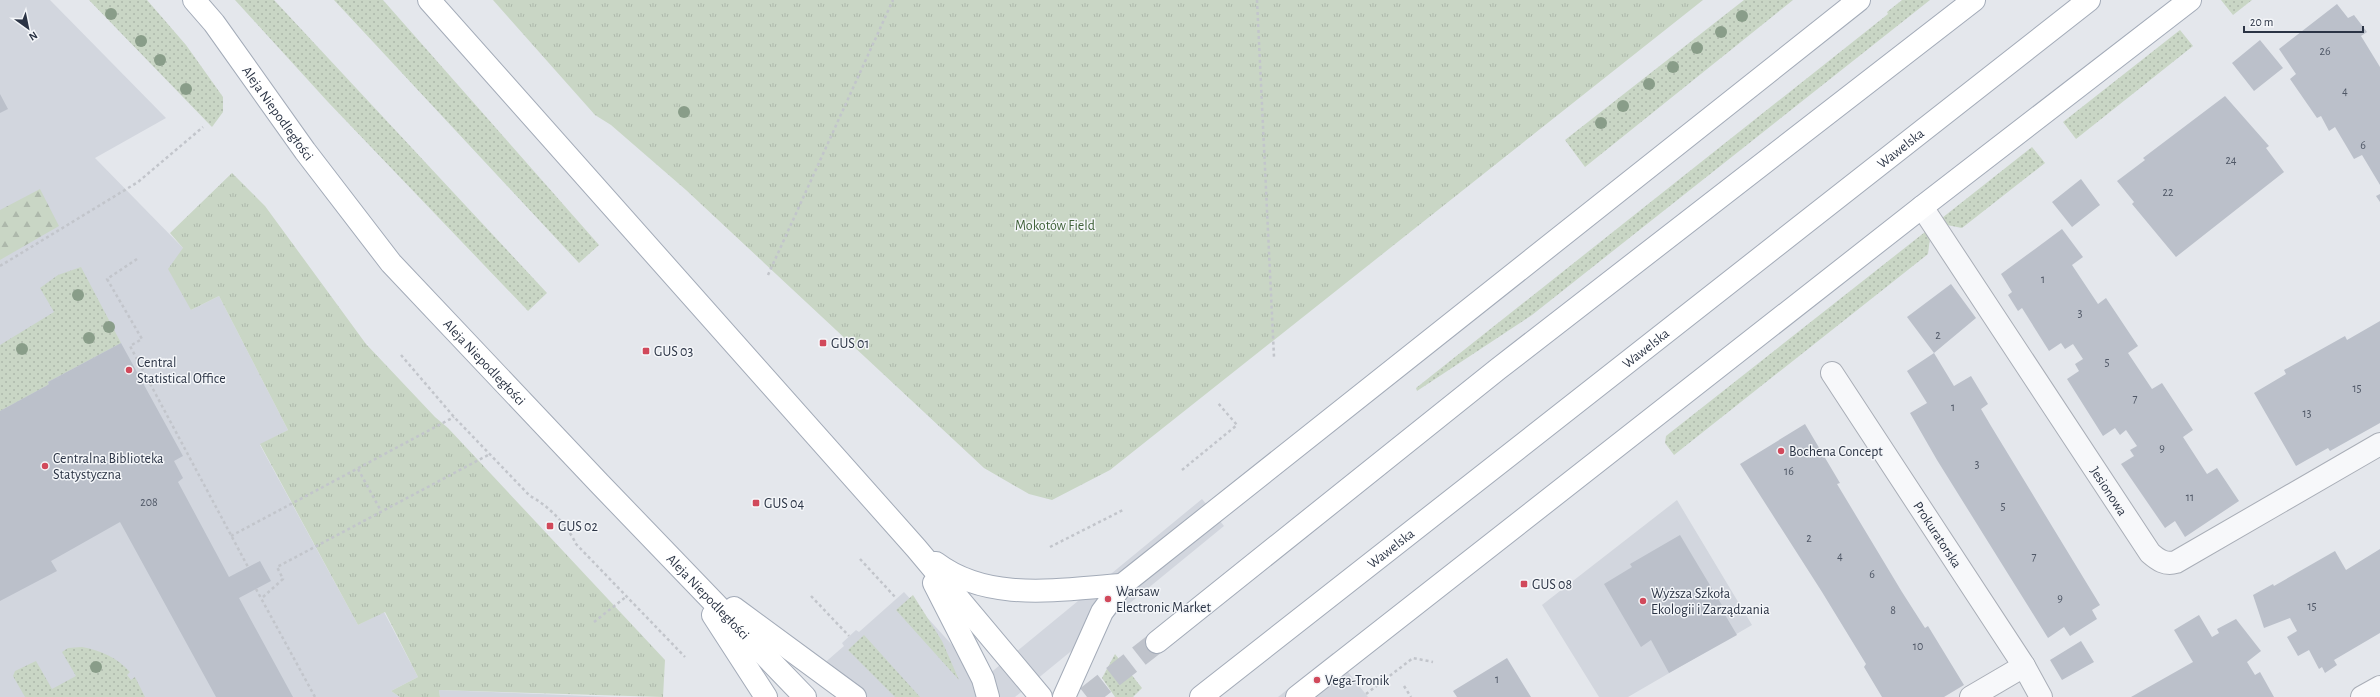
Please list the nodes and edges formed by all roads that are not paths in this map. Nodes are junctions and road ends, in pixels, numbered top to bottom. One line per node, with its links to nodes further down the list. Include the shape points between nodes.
1 (194, 0): 11 (main road, Aleja Niepodległości, via 214,23 314,163 391,263)
2 (429, 0): 10 (main road)
3 (1859, 0): 12 (main road)
4 (1974, 0): 13 (main road, via 1498,369)
5 (2089, 0): 22 (main road, Wawelska)
6 (2190, 0): 7 (main road)
7 (1922, 207): 9 (street, Jesionowa, via 2150,552 2158,560 2165,563 2176,562); 23 (main road)
8 (1832, 373): 14 (street, Prokuratorska)
9 (2380, 444)
10 (916, 548): 12 (main road, via 951,574 987,586 1047,591); 19 (main road, via 983,679); 20 (main road)
11 (685, 572): 16 (main road); 17 (main road, Aleja Niepodległości); 18 (main road)
12 (1122, 585): 21 (main road, via 1102,612)
13 (1157, 642)
14 (2024, 666): 24 (street); 25 (street, Prokuratorska)
15 (2380, 687): 26 (street)
16 (766, 697)
17 (806, 697)
18 (855, 697)
19 (988, 697)
20 (1041, 697)
21 (1064, 697)
22 (1202, 697)
23 (1297, 697)
24 (1971, 697)
25 (2041, 697)
26 (2362, 697)

